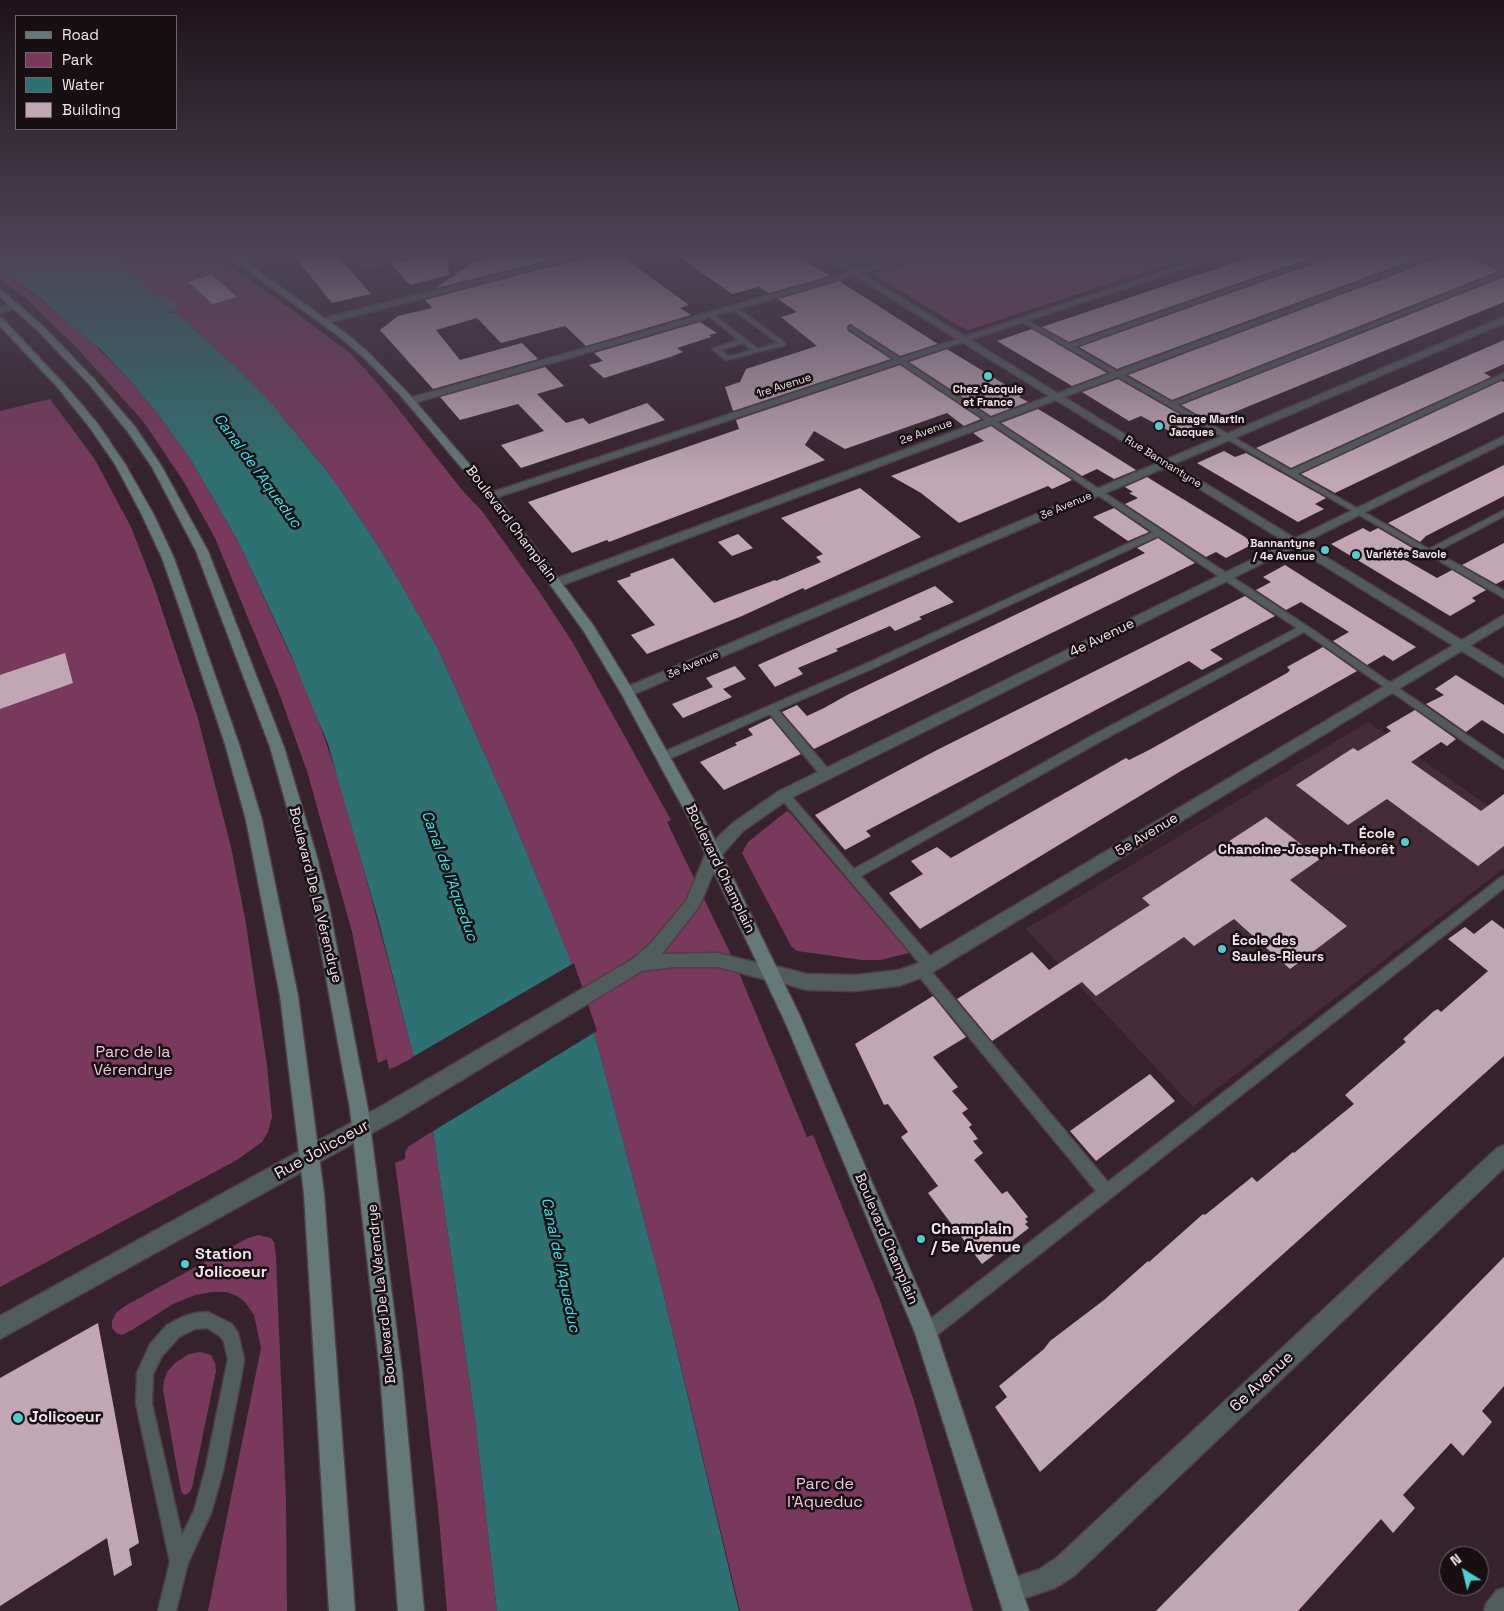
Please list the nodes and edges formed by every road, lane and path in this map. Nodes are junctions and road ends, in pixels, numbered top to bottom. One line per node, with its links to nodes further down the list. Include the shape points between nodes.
1 (6, 328): 59 (main road, via 62,387 111,451 148,515 178,584 232,744 263,861 288,996)
2 (39, 328): 57 (main road, Boulevard De La Vérendrye, via 80,369 132,430 170,488 202,551 266,714 309,858 332,960)
3 (333, 328): 23 (main road, Boulevard Champlain, via 362,352)
4 (661, 328): 23 (street)
5 (728, 328): 16 (lane)
6 (761, 328): 18 (lane, via 782,344)
7 (851, 328): 19 (lane)
8 (944, 328): 15 (street, Rue Bannantyne)
9 (998, 328): 15 (street, 1re Avenue)
10 (1036, 328): 17 (lane)
11 (1122, 328): 17 (lane)
12 (1241, 328): 20 (street, 2e Avenue)
13 (1365, 328): 24 (lane)
14 (1485, 328): 26 (street, 3e Avenue)
15 (963, 340): 19 (street, 1re Avenue); 22 (street, Rue Bannantyne)
16 (744, 341): 18 (lane); 18 (lane, via 715,349 728,359)
17 (1068, 347): 20 (lane)
18 (757, 351)
19 (900, 360): 25 (lane); 31 (street, 1re Avenue)
20 (1118, 374): 22 (street, 2e Avenue); 24 (lane)
21 (1504, 375): 29 (lane)
22 (1056, 397): 25 (street, 2e Avenue); 28 (street, Rue Bannantyne)
23 (410, 401): 31 (main road, Boulevard Champlain)
24 (1171, 405): 26 (lane)
25 (991, 421): 30 (lane); 38 (street, 2e Avenue)
26 (1229, 437): 28 (street, 3e Avenue); 29 (lane)
27 (1504, 439): 32 (street, 4e Avenue)
28 (1166, 464): 30 (street, 3e Avenue); 35 (street, Rue Bannantyne)
29 (1292, 473): 32 (lane)
30 (1099, 492): 34 (lane); 45 (street, 3e Avenue)
31 (491, 496): 38 (main road, Boulevard Champlain)
32 (1359, 511): 35 (street, 4e Avenue); 36 (lane)
33 (1504, 513): 36 (lane)
34 (1159, 532): 37 (lane); 46 (lane)
35 (1294, 543): 37 (street, 4e Avenue); 42 (street, Rue Bannantyne)
36 (1430, 552): 39 (lane)
37 (1226, 577): 41 (lane); 49 (street, 4e Avenue)
38 (556, 583): 45 (main road, Boulevard Champlain)
39 (1504, 595)
40 (1504, 619): 42 (street, 5e Avenue)
41 (1304, 628): 44 (lane); 52 (lane, via 1099,737)
42 (1461, 645): 43 (street, Rue Bannantyne); 44 (street, 5e Avenue)
43 (1504, 672)
44 (1390, 688): 48 (lane); 55 (street, 5e Avenue)
45 (627, 692): 47 (main road, Boulevard Champlain)
46 (772, 710): 47 (lane); 49 (lane)
47 (663, 757): 51 (main road, Boulevard Champlain)
48 (1504, 765)
49 (826, 774): 50 (street, 4e Avenue)
50 (784, 795): 51 (street, 4e Avenue, via 738,827); 52 (lane)
51 (713, 854): 54 (street, Rue Jolicoeur, via 692,905 657,948); 56 (main road, Boulevard Champlain)
52 (853, 875): 55 (lane)
53 (1504, 881): 60 (lane)
54 (639, 964): 56 (street, Rue Jolicoeur, via 718,960); 57 (street, Rue Jolicoeur)
55 (926, 968): 56 (street, 5e Avenue, via 899,978 855,983 806,982); 60 (lane)
56 (771, 973): 62 (main road, Boulevard Champlain)
57 (361, 1128): 59 (street, Rue Jolicoeur); 68 (main road, Boulevard De La Vérendrye, via 391,1372)
58 (1504, 1155): 65 (street, 6e Avenue, via 1065,1567)
59 (310, 1158): 61 (street, Rue Jolicoeur); 67 (main road)
60 (1108, 1192): 62 (lane)
61 (0, 1328)
62 (926, 1333): 65 (main road, Boulevard Champlain)
63 (179, 1562): 63 (lane, via 202,1513 214,1472 234,1373 232,1339 226,1330 208,1320 182,1325 168,1335 145,1373 144,1404); 66 (lane)
64 (1504, 1597): 69 (lane)
65 (1013, 1601)
66 (167, 1611)
67 (342, 1611)
68 (411, 1611)
69 (1493, 1611)

